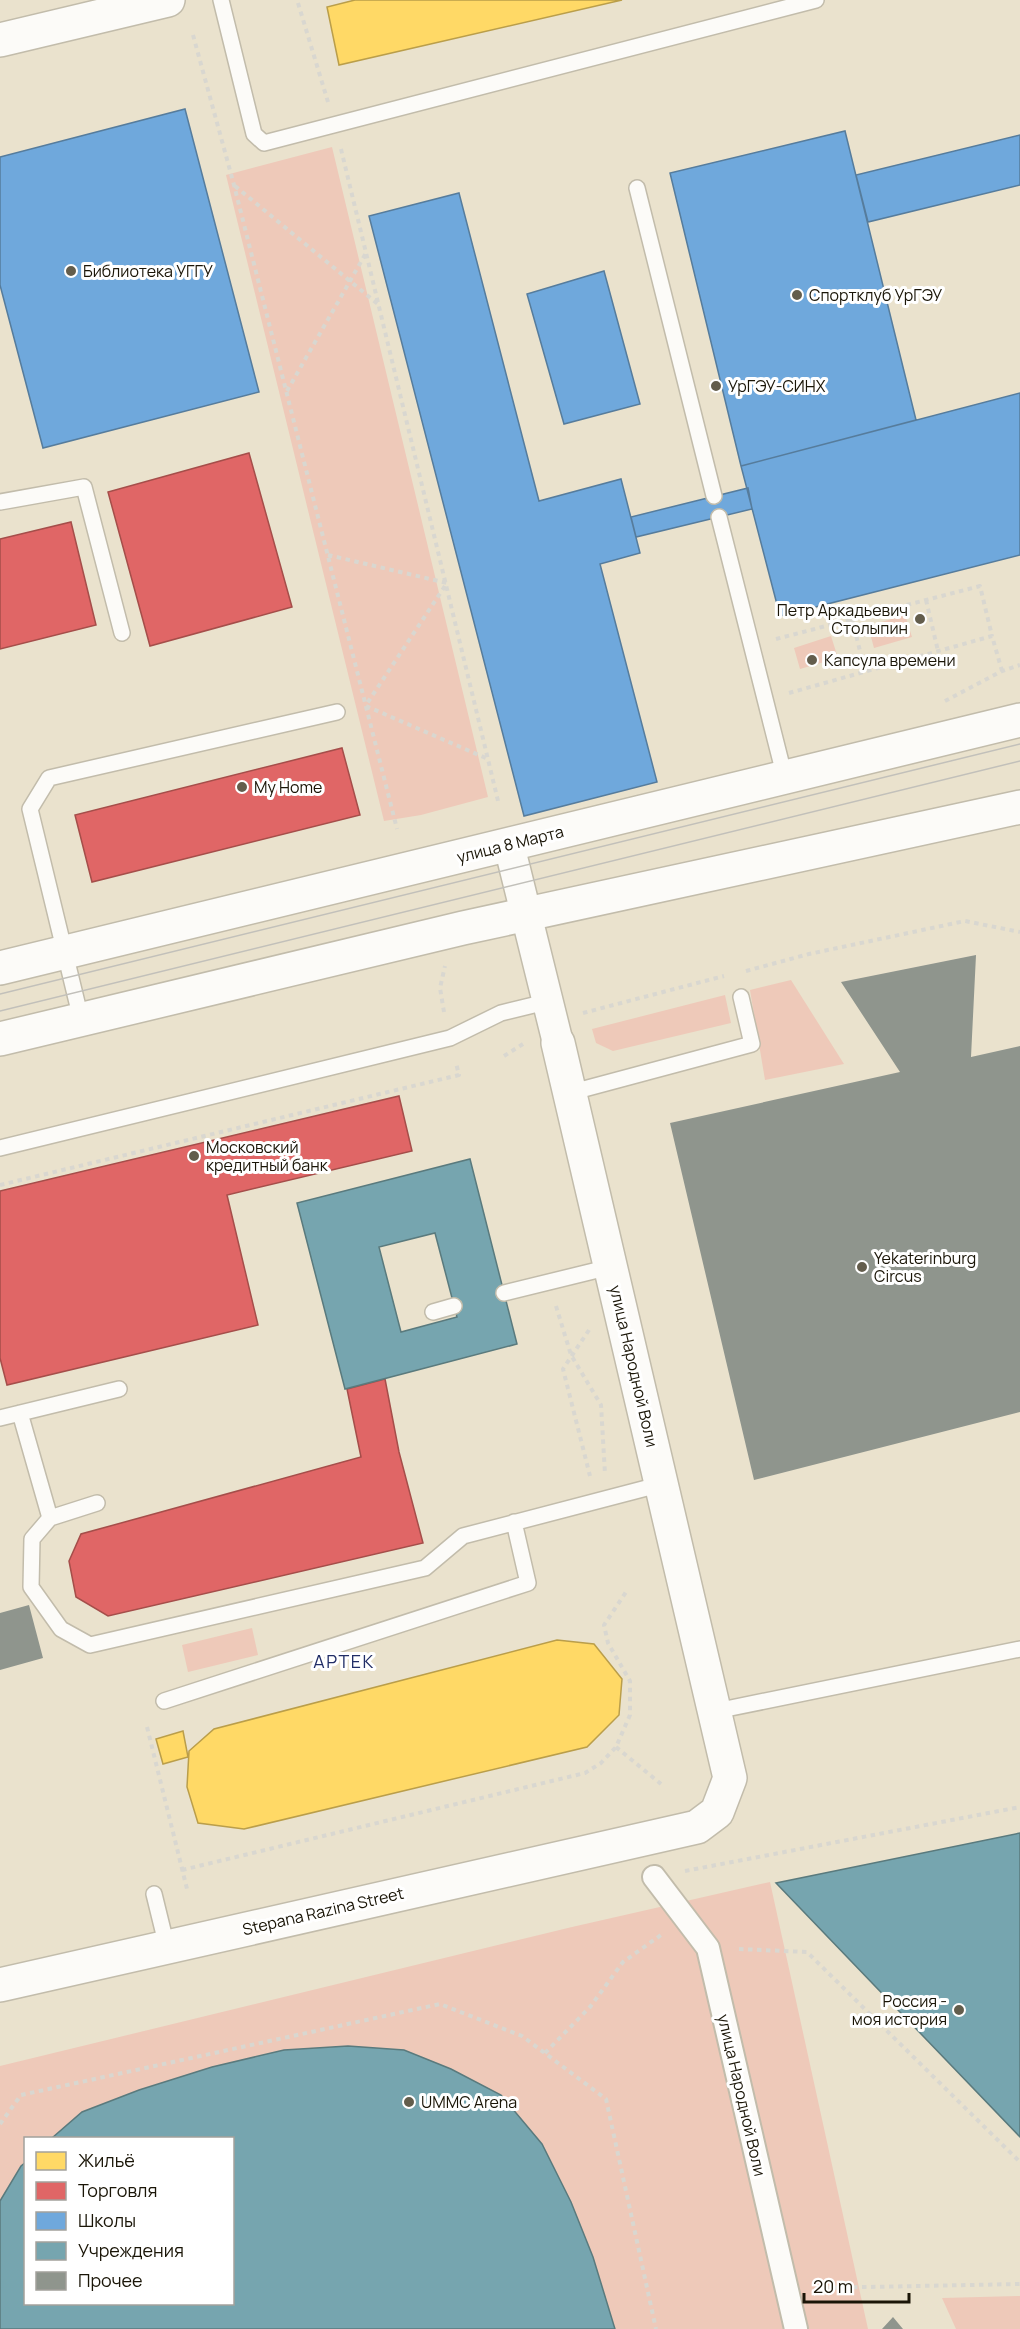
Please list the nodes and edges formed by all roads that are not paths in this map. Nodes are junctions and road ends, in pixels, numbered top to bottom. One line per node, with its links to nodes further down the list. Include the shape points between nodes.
1 (168, 0): 4 (main road)
2 (220, 0): 3 (lane, via 254,134 264,143)
3 (816, 0)
4 (0, 40)
5 (637, 188): 6 (lane)
6 (714, 496)
7 (0, 502): 9 (lane, via 84,487)
8 (719, 517): 12 (lane)
9 (122, 633)
10 (336, 712): 16 (lane, via 49,778 30,809)
11 (1020, 720): 12 (main road, улица 8 Марта)
12 (785, 778): 14 (main road, улица 8 Марта)
13 (1020, 807): 15 (main road)
14 (509, 844): 15 (street, улица Народной Воли); 16 (main road, улица 8 Марта)
15 (525, 915): 19 (main road); 20 (street, улица Народной Воли)
16 (65, 953): 17 (main road, улица 8 Марта); 19 (lane)
17 (0, 968)
18 (741, 997): 22 (lane, via 752,1044)
19 (81, 1019): 21 (main road)
20 (552, 1024): 22 (main road, улица Народной Воли); 23 (lane, via 501,1013 450,1038)
21 (0, 1039)
22 (569, 1093): 24 (main road, улица Народной Воли)
23 (0, 1148)
24 (610, 1267): 25 (lane); 31 (main road, улица Народной Воли)
25 (504, 1293)
26 (454, 1306): 27 (lane)
27 (433, 1312)
28 (119, 1389): 29 (lane)
29 (20, 1413): 30 (lane); 33 (lane)
30 (0, 1418)
31 (662, 1484): 34 (lane); 37 (main road, улица Народной Воли)
32 (96, 1503): 33 (lane)
33 (50, 1518): 34 (lane, via 32,1539 31,1587 61,1629 90,1645 425,1568 463,1536)
34 (514, 1522): 36 (lane, via 528,1583)
35 (1020, 1648): 37 (lane)
36 (164, 1701)
37 (716, 1711): 38 (main road, улица Народной Воли, via 730,1778 717,1812 697,1827)
38 (646, 1839): 41 (main road, Stepana Razina Street)
39 (654, 1877): 43 (street, улица Народной Воли, via 708,1948)
40 (154, 1894): 41 (lane)
41 (167, 1947): 42 (main road, Stepana Razina Street)
42 (0, 1984)
43 (796, 2329)

